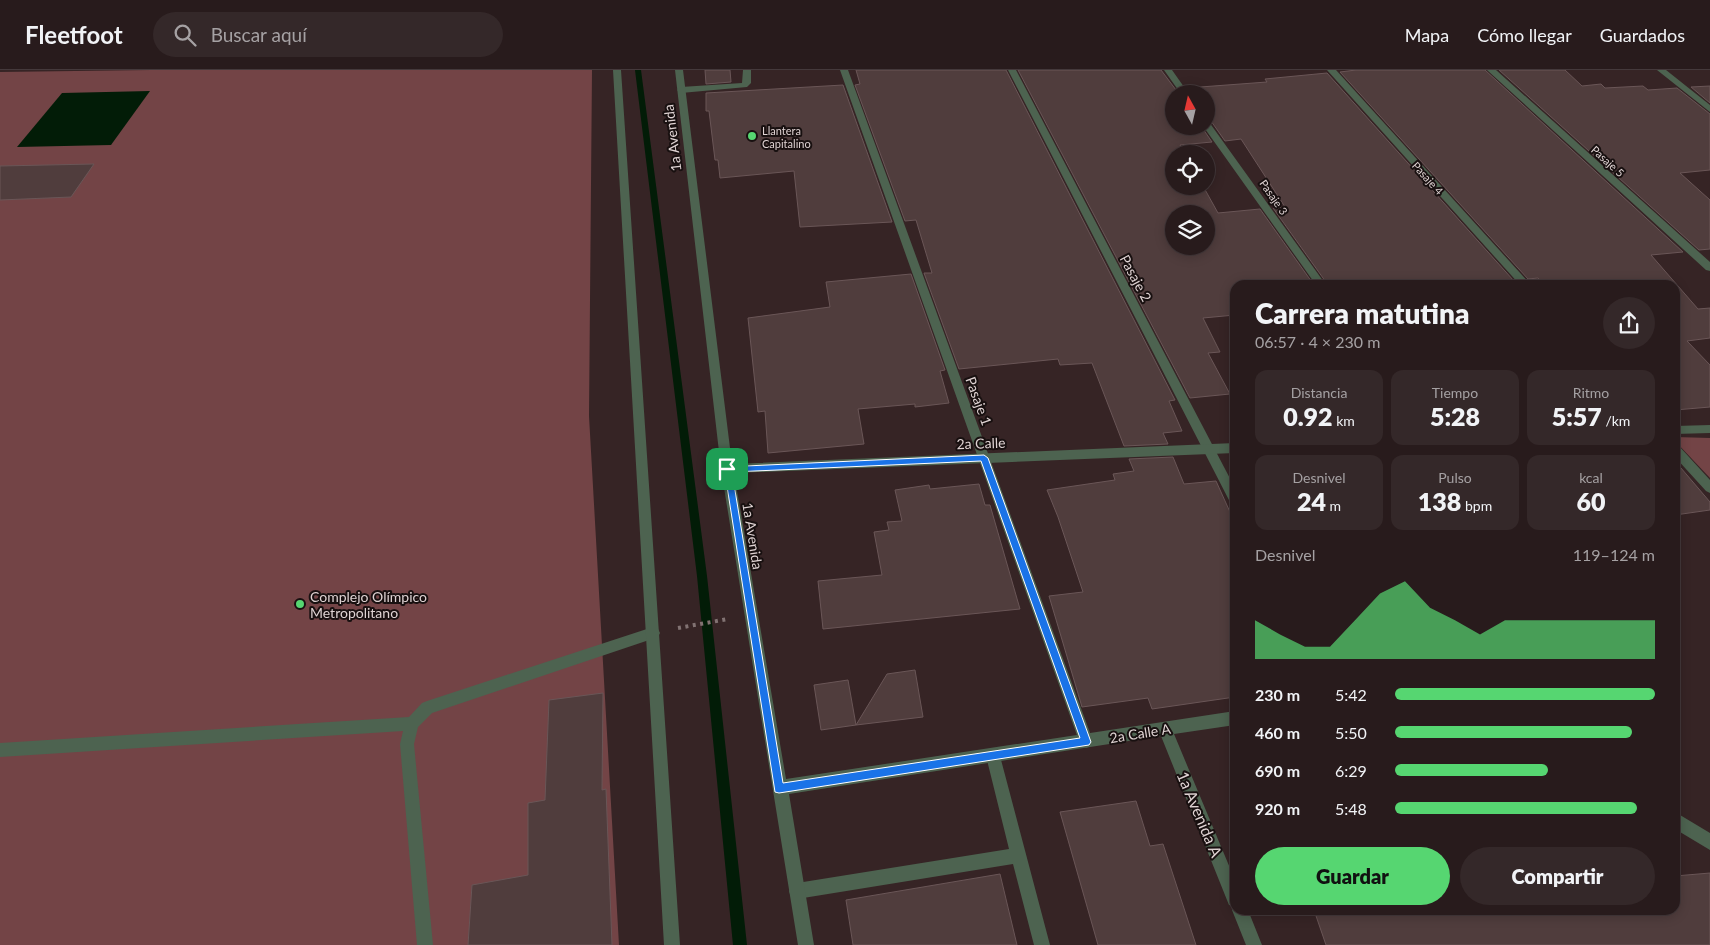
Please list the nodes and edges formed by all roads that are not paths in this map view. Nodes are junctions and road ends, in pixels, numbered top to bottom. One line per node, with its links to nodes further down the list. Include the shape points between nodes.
1 (617, 70): 26 (street)
2 (679, 70): 11 (street, 1a Avenida)
3 (747, 70): 11 (street, via 744,86)
4 (844, 70): 22 (street, Pasaje 1)
5 (1012, 70): 20 (street, Pasaje 2)
6 (1168, 70): 10 (street)
7 (1331, 70): 16 (street, Pasaje 4)
8 (1491, 70): 14 (street, Pasaje 5)
9 (1661, 70): 12 (street)
10 (1179, 85)
11 (681, 90): 23 (street, 1a Avenida)
12 (1710, 108)
13 (1214, 135): 15 (street, Pasaje 3)
14 (1710, 268)
15 (1316, 280)
16 (1521, 280)
17 (1710, 429): 18 (street)
18 (1680, 430)
19 (1230, 448): 20 (street, 2a Calle)
20 (1210, 449): 22 (street, 2a Calle); 25 (street, Pasaje 2)
21 (1680, 455): 24 (street)
22 (984, 458): 23 (street, 2a Calle); 30 (street, Pasaje 1)
23 (727, 469): 33 (street, 1a Avenida)
24 (1710, 488)
25 (1230, 490)
26 (652, 633): 28 (street, via 428,708); 41 (street)
27 (1230, 719): 29 (street, 2a Calle A)
28 (412, 724): 31 (street); 40 (street, via 408,744)
29 (1165, 729): 30 (street, 2a Calle A); 37 (street, 1a Avenida A)
30 (1086, 742): 32 (street, 2a Calle A)
31 (0, 750)
32 (993, 756): 33 (street, 2a Calle A); 36 (street)
33 (779, 788): 38 (street, 1a Avenida)
34 (1680, 823): 35 (street)
35 (1710, 842)
36 (1019, 855): 38 (street); 43 (street)
37 (1230, 887)
38 (797, 891): 42 (street, 1a Avenida)
39 (1242, 915): 44 (street)
40 (425, 945)
41 (672, 945)
42 (806, 945)
43 (1042, 945)
44 (1254, 945)

